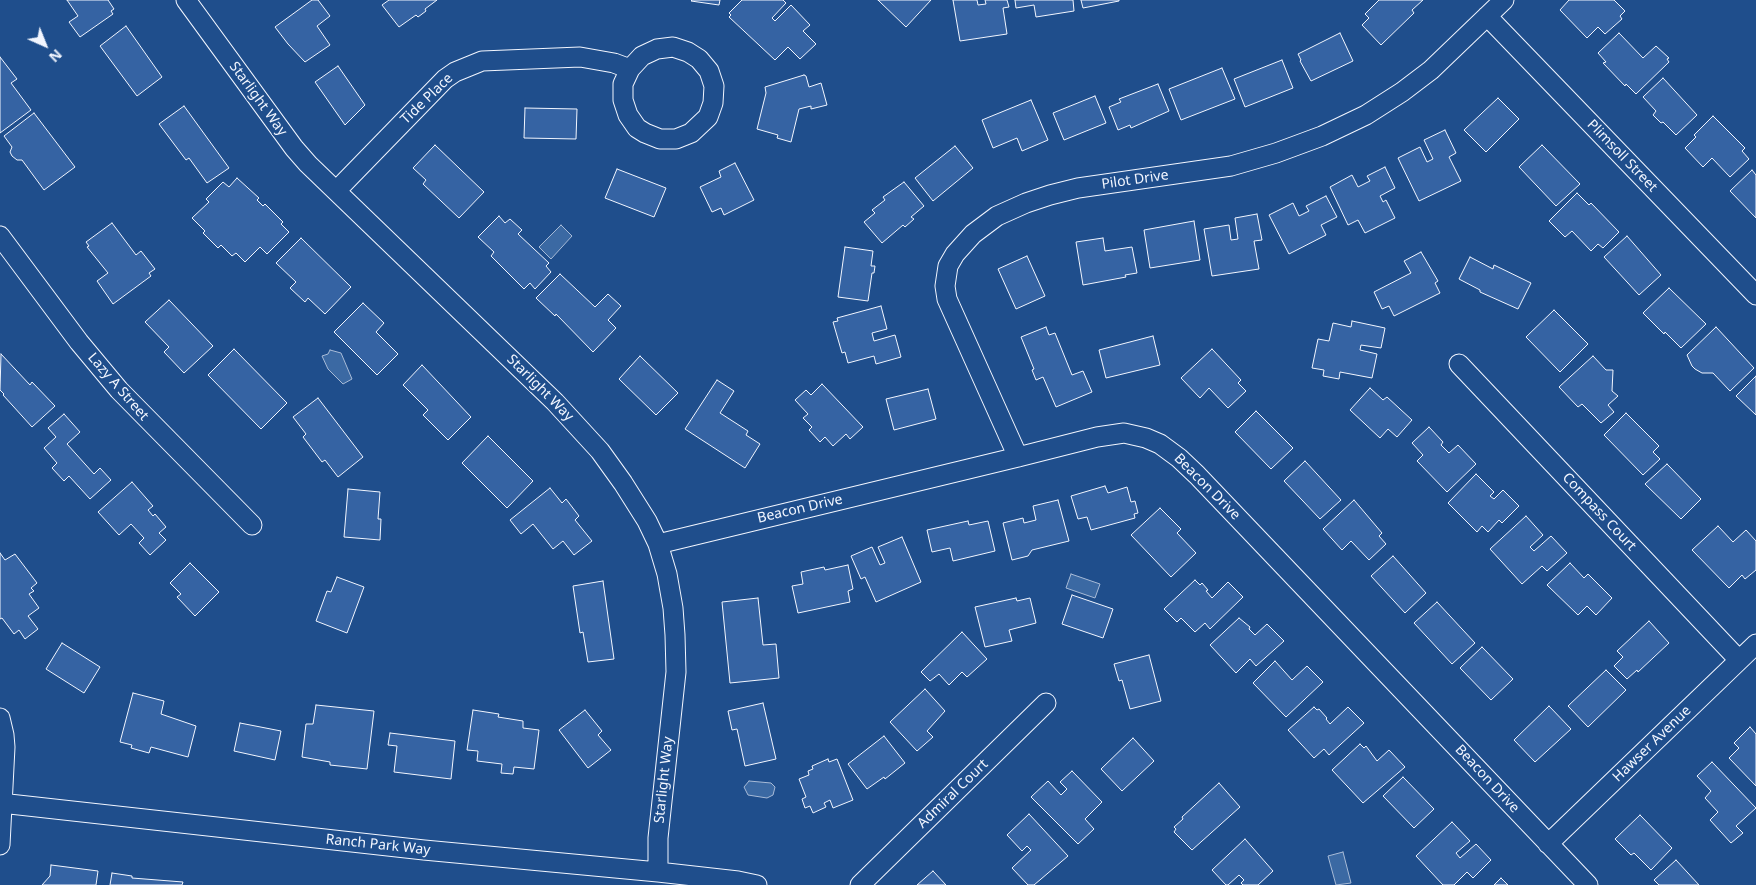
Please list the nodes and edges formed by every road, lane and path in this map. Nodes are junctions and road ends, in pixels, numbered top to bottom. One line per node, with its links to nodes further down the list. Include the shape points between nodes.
1 (186, 0): 5 (street, Starlight Way, via 294,148)
2 (1504, 0): 3 (street, Pilot Drive)
3 (1487, 16): 7 (street, Plimsoll Street); 9 (street, Pilot Drive, via 1431,70 1402,92 1366,115 1322,136 1230,166 1050,195 997,216 973,234 948,266 947,299)
4 (630, 69): 4 (street, via 623,84 623,100 628,115 645,133 660,139 676,139 691,133 708,117 714,86 709,71 688,52 673,47 657,49 642,56); 5 (street, Tide Place, via 580,57 482,61 455,72 434,89)
5 (337, 190): 11 (street, Starlight Way, via 555,402 600,451 635,502)
6 (0, 236): 10 (street, Lazy A Street, via 119,390)
7 (1756, 295)
8 (1459, 364): 13 (street, Compass Court)
9 (1018, 457): 11 (street, Beacon Drive); 17 (street, Beacon Drive, via 1097,436 1136,435 1160,444 1197,475)
10 (252, 525)
11 (658, 544): 19 (street, Starlight Way, via 673,608 676,672 658,838)
12 (1756, 644): 13 (street, Hawser Avenue)
13 (1739, 660): 17 (street, Hawser Avenue)
14 (1046, 703): 21 (street, Admiral Court)
15 (0, 718): 16 (street, via 5,747)
16 (1, 803): 18 (street); 19 (street, Ranch Park Way, via 424,850)
17 (1548, 844): 22 (street, Beacon Drive)
18 (0, 845)
19 (658, 872): 20 (street, Ranch Park Way)
20 (757, 885)
21 (860, 885)
22 (1588, 885)

